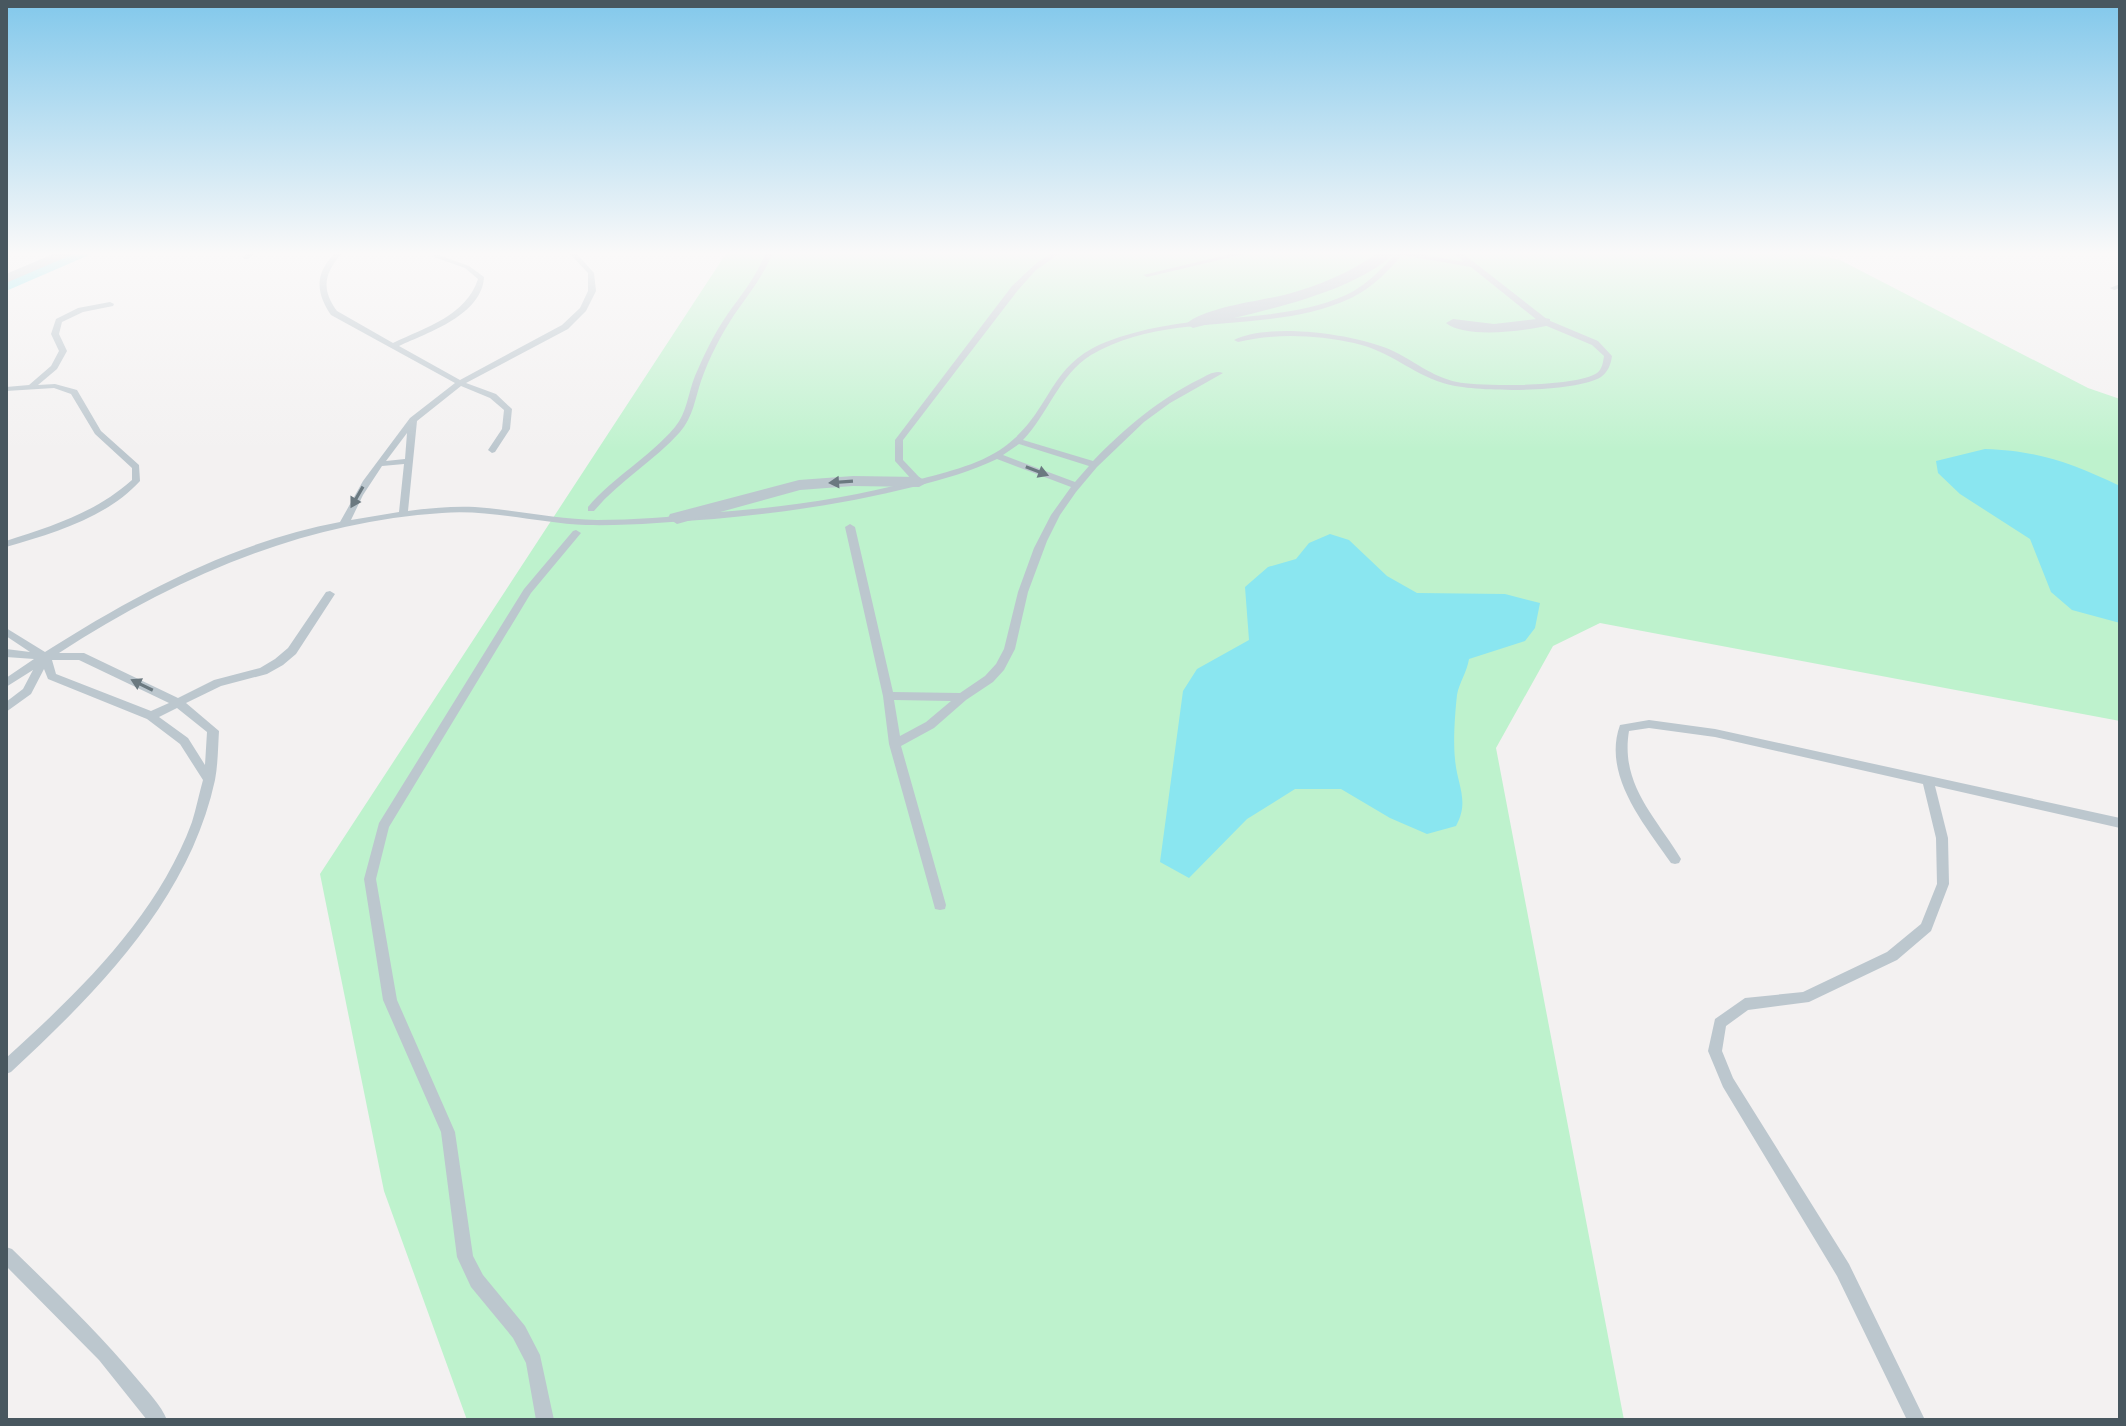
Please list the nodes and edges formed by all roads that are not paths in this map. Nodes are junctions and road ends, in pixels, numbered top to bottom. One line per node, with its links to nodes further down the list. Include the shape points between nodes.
1 (64, 319): 17 (lane, via 55,334 63,351)
2 (344, 319): 14 (lane)
3 (444, 319): 14 (lane)
4 (573, 319): 16 (lane)
5 (728, 319): 28 (lane, via 678,429 620,476)
6 (992, 319): 26 (lane, via 899,440 899,461)
7 (1213, 319): 12 (street)
8 (1244, 319): 12 (lane)
9 (1541, 319): 10 (lane)
10 (1545, 322): 11 (street, via 1494,328); 13 (lane, via 1595,343 1608,356 1599,376 1477,387 1435,379 1391,353 1353,342 1281,333 1256,333)
11 (1453, 323)
12 (1193, 324): 20 (lane, via 1151,331 1089,354 1072,366)
13 (1238, 340)
14 (392, 346): 16 (lane)
15 (1219, 373): 25 (lane, via 1151,412)
16 (460, 383): 19 (lane); 21 (lane, via 493,396 508,409 506,429)
17 (32, 386): 18 (lane); 34 (lane, via 74,392 98,432 136,467 136,481 116,502 89,517)
18 (6, 389)
19 (413, 420): 23 (lane); 24 (lane)
20 (1018, 441): 22 (lane); 25 (lane)
21 (492, 450)
22 (998, 456): 26 (lane); 27 (lane, one-way to 27)
23 (407, 461): 24 (lane); 29 (lane)
24 (379, 464): 31 (lane, one-way to 31)
25 (1095, 465): 27 (lane)
26 (919, 482): 30 (street, via 799,485)
27 (1077, 486): 41 (lane, via 1042,540 1021,600 1014,644 992,676)
28 (591, 509)
29 (403, 513): 30 (lane, via 483,510 579,522); 31 (lane)
30 (677, 518)
31 (345, 522): 38 (lane, via 252,549 192,574 110,614)
32 (850, 527): 40 (lane)
33 (576, 533): 54 (lane, via 527,591 383,826 370,879 390,1000 448,1132 465,1257 534,1361)
34 (6, 544)
35 (330, 594): 42 (lane, via 279,662)
36 (6, 631): 38 (lane)
37 (6, 653): 38 (lane)
38 (45, 657): 39 (lane); 42 (lane, one-way to 38, via 80,656); 43 (lane, via 27,691); 44 (lane, via 52,676)
39 (6, 683)
40 (888, 696): 41 (lane); 45 (lane)
41 (962, 697): 45 (lane, via 930,725)
42 (177, 702): 44 (lane); 46 (lane, via 213,731)
43 (6, 708)
44 (151, 716): 46 (lane, via 184,741)
45 (895, 744): 50 (lane)
46 (209, 780): 51 (lane, via 191,840 156,905 64,1012)
47 (1928, 780): 48 (lane); 49 (lane, via 1715,733 1649,724 1624,728 1619,743 1631,792); 55 (lane, via 1942,838 1943,884 1926,927 1892,956 1804,998 1745,1004 1720,1023 1715,1051 1728,1082 1843,1270)
48 (2120, 823)
49 (1675, 859)
50 (940, 905)
51 (6, 1067)
52 (6, 1255): 53 (lane, via 95,1341)
53 (158, 1420)
54 (545, 1420)
55 (1916, 1420)

